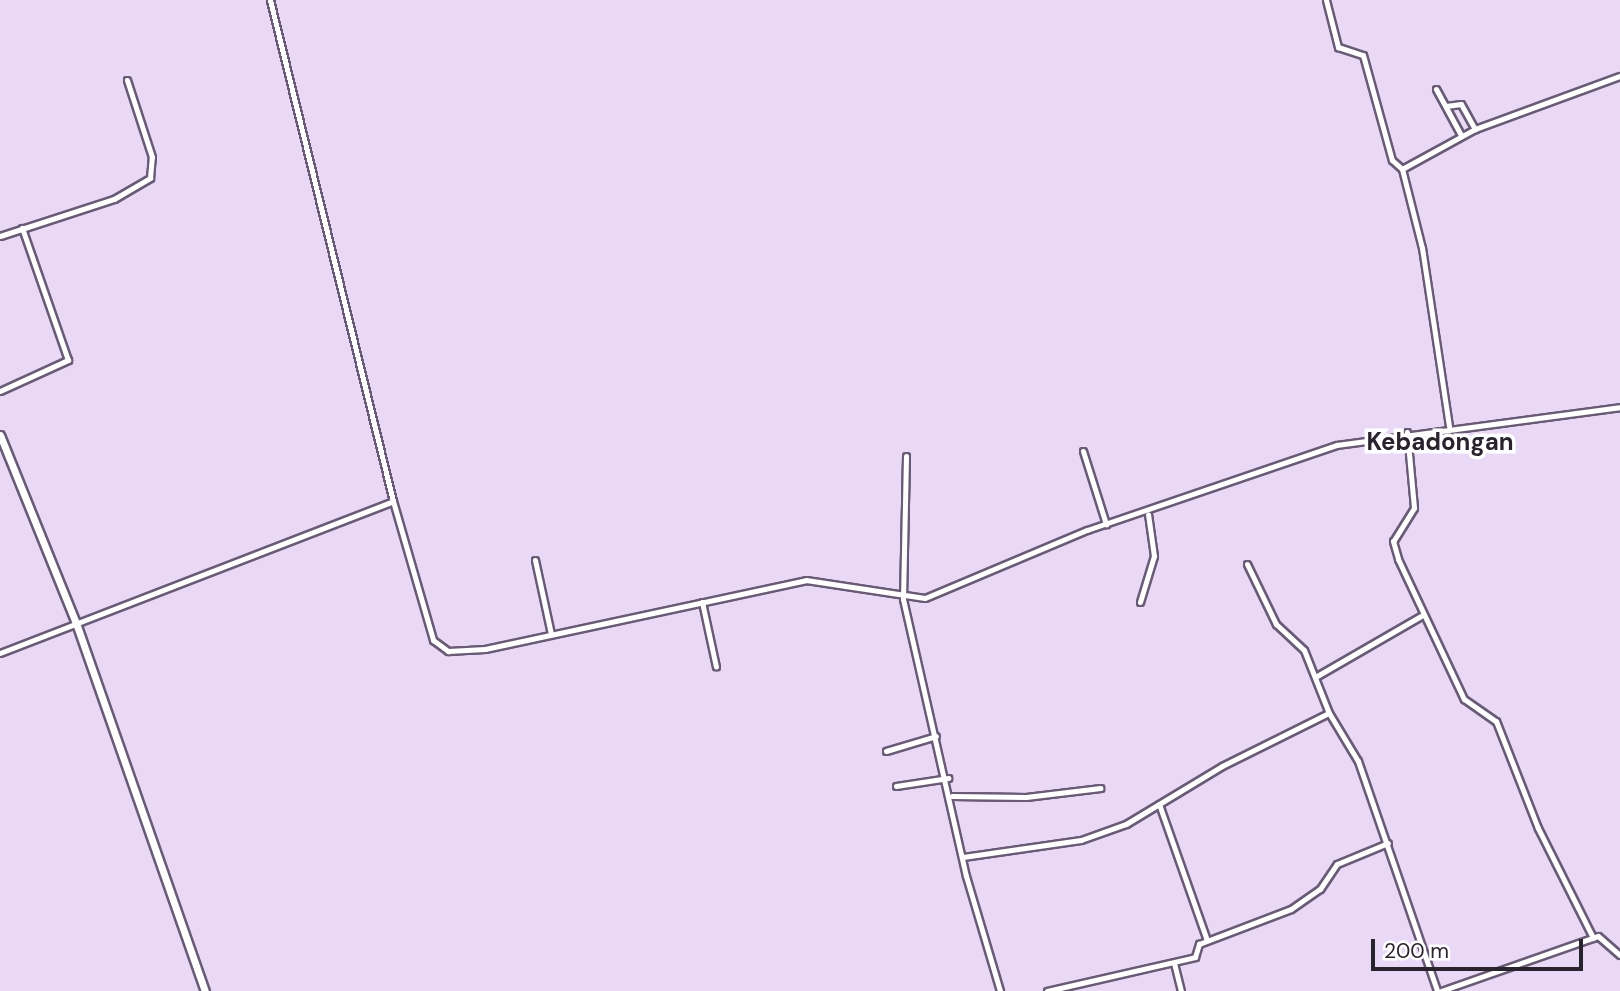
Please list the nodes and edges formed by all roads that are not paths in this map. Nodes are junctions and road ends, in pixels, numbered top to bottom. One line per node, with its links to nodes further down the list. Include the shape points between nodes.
1 (271, 0): 19 (street)
2 (1326, 0): 9 (street, via 1338,47 1363,55 1392,160)
3 (1620, 76): 7 (street)
4 (127, 80): 10 (street, via 152,157 150,178 114,199)
5 (1436, 89): 6 (street)
6 (1446, 106): 7 (street, via 1461,104); 8 (street)
7 (1475, 129): 8 (street)
8 (1461, 135): 9 (street)
9 (1402, 169): 14 (street, via 1422,248)
10 (22, 228): 11 (street); 12 (street, via 68,360)
11 (0, 236)
12 (0, 391)
13 (1620, 407): 14 (street)
14 (1449, 426): 15 (street)
15 (1407, 432): 20 (street, via 1278,463); 27 (street, via 1414,508 1393,541)
16 (0, 435): 28 (street)
17 (1083, 451): 21 (street)
18 (906, 456): 24 (street)
19 (393, 501): 28 (street); 29 (street, via 438,648 485,649)
20 (1148, 514): 21 (street); 26 (street, via 1154,556)
21 (1106, 524): 24 (street, via 961,586)
22 (535, 560): 29 (street)
23 (1247, 564): 32 (street, via 1267,609 1304,650)
24 (903, 599): 25 (street, via 806,580); 34 (street)
25 (702, 602): 29 (street); 31 (street)
26 (1140, 602)
27 (1421, 616): 32 (street); 43 (street, via 1464,699 1496,721 1538,828)
28 (76, 623): 30 (street); 47 (street)
29 (551, 634)
30 (0, 653)
31 (716, 667)
32 (1317, 676): 33 (street)
33 (1329, 713): 40 (street); 41 (street, via 1358,761)
34 (936, 736): 35 (street); 36 (street)
35 (886, 751)
36 (948, 778): 37 (street); 39 (street)
37 (896, 786)
38 (1100, 788): 39 (street, via 1026,797)
39 (952, 796): 42 (street)
40 (1159, 804): 42 (street, via 1082,840); 44 (street)
41 (1388, 843): 44 (street, via 1337,864 1320,889 1291,909); 51 (street)
42 (963, 857): 48 (street)
43 (1593, 937): 45 (street, via 1604,936); 51 (street)
44 (1208, 940): 46 (street, via 1195,957)
45 (1620, 955)
46 (1174, 963): 49 (street); 50 (street)
47 (205, 991)
48 (1000, 991)
49 (1046, 991)
50 (1181, 991)
51 (1439, 991)

